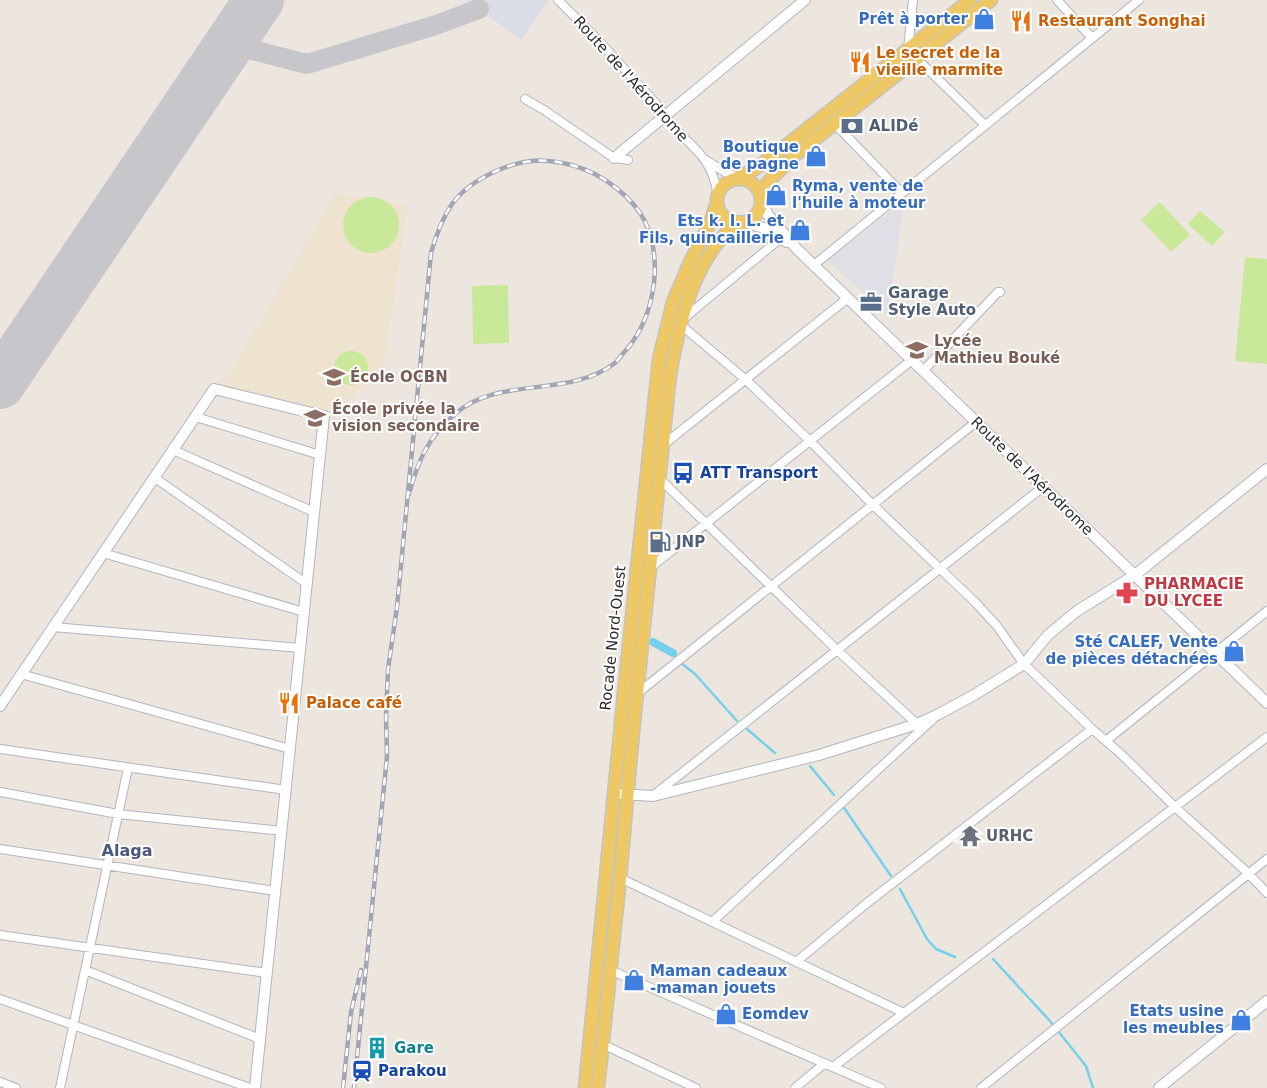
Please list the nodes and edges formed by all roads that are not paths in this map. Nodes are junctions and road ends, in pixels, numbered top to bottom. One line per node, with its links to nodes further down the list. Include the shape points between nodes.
1 (558, 0): 12 (street, Route de l'Aérodrome, via 660,108)
2 (805, 0): 12 (street)
3 (913, 0): 9 (street)
4 (970, 0): 9 (main road)
5 (991, 0): 10 (main road)
6 (1057, 0): 8 (street)
7 (1139, 0): 8 (street)
8 (1092, 38): 14 (street)
9 (908, 50): 10 (street); 18 (main road, via 773,156)
10 (918, 59): 13 (main road); 14 (street)
11 (525, 99): 15 (street)
12 (664, 118): 15 (street); 16 (street, Route de l'Aérodrome)
13 (834, 123): 19 (street); 21 (main road, via 778,170 767,183)
14 (985, 125): 19 (street)
15 (614, 158): 17 (street)
16 (704, 159): 18 (street, Route de l'Aérodrome); 20 (street, Route de l'Aérodrome, via 715,180)
17 (628, 160)
18 (738, 179): 20 (main road, via 722,188); 21 (main road, via 755,186)
19 (902, 193): 25 (street)
20 (718, 199): 22 (main road, via 725,218); 72 (main road, Rocade Nord-Ouest, via 673,302 659,359)
21 (761, 200): 22 (main road, via 751,219); 24 (street, Route de l'Aérodrome, via 768,215)
22 (740, 222): 23 (street, Route de l'Aérodrome, via 764,228); 28 (main road, Rocade Nord-Ouest, via 719,240 709,255 688,300)
23 (781, 238): 24 (street, Route de l'Aérodrome); 28 (street)
24 (797, 249): 25 (street, Route de l'Aérodrome)
25 (814, 265): 27 (street, Route de l'Aérodrome)
26 (1000, 292): 30 (street)
27 (848, 298): 29 (street, Route de l'Aérodrome); 31 (street)
28 (682, 322): 31 (street); 35 (main road, Rocade Nord-Ouest, via 668,388)
29 (912, 360): 30 (street, Route de l'Aérodrome); 34 (street)
30 (923, 371): 33 (street, Route de l'Aérodrome)
31 (745, 379): 34 (street); 35 (street)
32 (196, 417): 36 (street); 37 (street); 37 (street, via 214,389 324,416)
33 (976, 422): 41 (street, Route de l'Aérodrome); 42 (street)
34 (810, 440): 42 (street); 44 (street)
35 (663, 445): 40 (main road, Rocade Nord-Ouest)
36 (173, 450): 39 (street); 43 (street)
37 (320, 455): 43 (street)
38 (1267, 469): 48 (street)
39 (154, 478): 45 (street); 49 (street)
40 (660, 479): 44 (street); 46 (main road, Rocade Nord-Ouest)
41 (1043, 487): 47 (street); 48 (street, Route de l'Aérodrome)
42 (872, 504): 47 (street); 50 (street)
43 (314, 512): 49 (street)
44 (706, 523): 46 (street); 50 (street)
45 (104, 553): 52 (street); 53 (street)
46 (651, 567): 59 (main road, Rocade Nord-Ouest)
47 (940, 568): 55 (street); 57 (street, via 997,626)
48 (1135, 575): 56 (street, Route de l'Aérodrome); 57 (street, via 1077,611 1048,635)
49 (307, 584): 52 (street)
50 (771, 587): 55 (street); 59 (street)
51 (1267, 611): 56 (street)
52 (304, 612): 54 (street)
53 (53, 627): 54 (street); 58 (street)
54 (300, 648): 68 (street)
55 (837, 650): 63 (street); 74 (street)
56 (1216, 653): 60 (street, Route de l'Aérodrome); 66 (street)
57 (1024, 664): 62 (street); 64 (street)
58 (21, 674): 61 (street); 68 (street)
59 (638, 693): 73 (main road, Rocade Nord-Ouest)
60 (1267, 703)
61 (0, 706)
62 (937, 715): 63 (street); 85 (street)
63 (917, 724): 74 (street, via 819,755)
64 (1092, 729): 66 (street); 88 (street)
65 (1267, 737): 75 (street)
66 (1107, 740): 75 (street)
67 (0, 749): 69 (street)
68 (290, 749): 70 (street)
69 (128, 768): 70 (street); 76 (street)
70 (286, 790): 77 (street)
71 (0, 792): 76 (street)
72 (615, 793): 73 (street); 104 (main road, Rocade Nord-Ouest)
73 (628, 794): 74 (street); 82 (main road, Rocade Nord-Ouest)
74 (653, 796)
75 (1175, 808): 81 (street); 94 (street)
76 (118, 814): 77 (street); 80 (street)
77 (282, 831): 83 (street)
78 (0, 849): 80 (street)
79 (1267, 859): 81 (street)
80 (107, 865): 83 (street); 87 (street)
81 (1249, 874): 84 (street); 109 (street)
82 (620, 878): 85 (street); 90 (main road, Rocade Nord-Ouest)
83 (276, 891): 91 (street)
84 (1267, 893)
85 (712, 922): 88 (street)
86 (0, 935): 87 (street)
87 (90, 948): 89 (street); 91 (street)
88 (796, 962): 94 (street)
89 (85, 970): 95 (street); 96 (street)
90 (610, 970): 97 (main road, Rocade Nord-Ouest); 98 (street)
91 (267, 972): 96 (street)
92 (0, 999): 95 (street)
93 (1267, 1001): 110 (street)
94 (904, 1013): 98 (street)
95 (73, 1025): 101 (street); 102 (street)
96 (260, 1039): 103 (street)
97 (602, 1044): 105 (main road, Rocade Nord-Ouest); 106 (street)
98 (829, 1065): 107 (street); 108 (street)
99 (0, 1082): 100 (street)
100 (16, 1088)
101 (60, 1088)
102 (250, 1088)
103 (255, 1088)
104 (585, 1088)
105 (598, 1088)
106 (696, 1088)
107 (795, 1088)
108 (882, 1088)
109 (981, 1088)
110 (1159, 1088)

